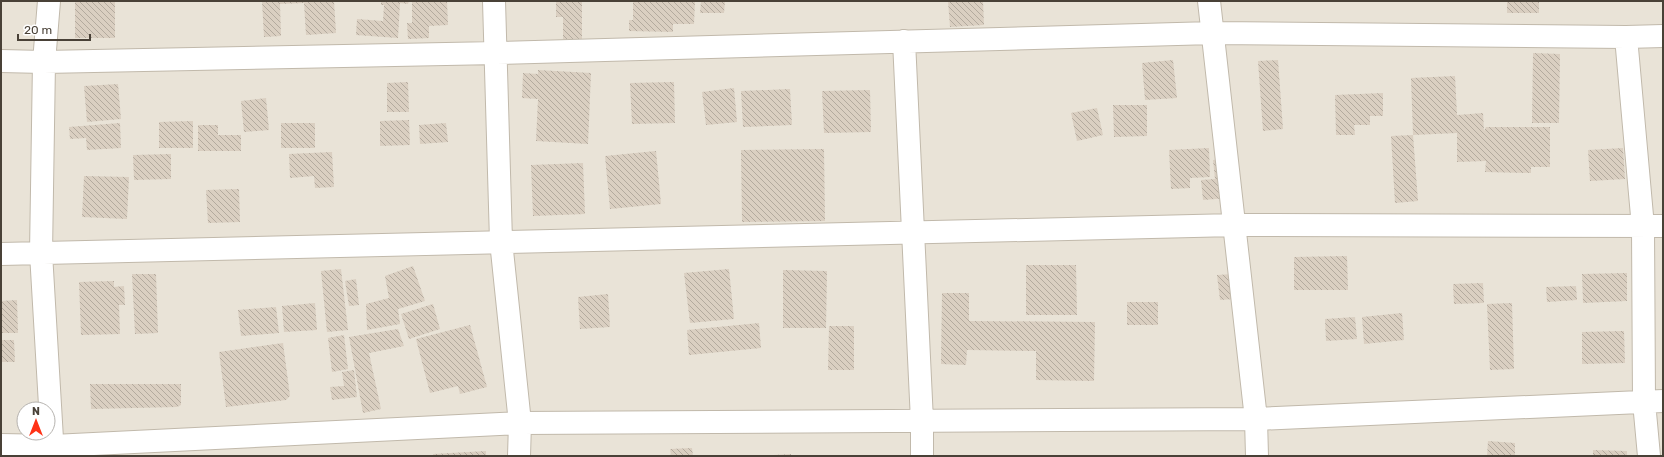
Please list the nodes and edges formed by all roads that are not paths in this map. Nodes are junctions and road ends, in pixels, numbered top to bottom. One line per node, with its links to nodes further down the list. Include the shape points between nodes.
1 (49, 1): 10 (street)
2 (494, 1): 8 (street)
3 (1209, 1): 4 (street)
4 (1213, 33): 6 (street); 7 (street); 11 (street)
5 (1663, 36): 6 (street)
6 (1626, 37): 12 (street)
7 (904, 41): 8 (street); 13 (street)
8 (497, 53): 10 (street); 14 (street)
9 (1, 60): 10 (street)
10 (44, 62): 15 (street)
11 (1235, 225): 12 (street); 13 (street); 18 (street)
12 (1653, 227): 17 (street)
13 (914, 233): 14 (street); 19 (street)
14 (501, 241): 15 (street); 20 (street)
15 (41, 253): 16 (street); 22 (street)
16 (1, 254)
17 (1654, 401): 18 (street); 26 (street)
18 (1256, 419): 19 (street); 25 (street)
19 (922, 421): 20 (street); 24 (street)
20 (520, 423): 22 (street); 23 (street)
21 (1, 445): 22 (street)
22 (53, 451)
23 (519, 456)
24 (922, 456)
25 (1257, 456)
26 (1649, 456)

